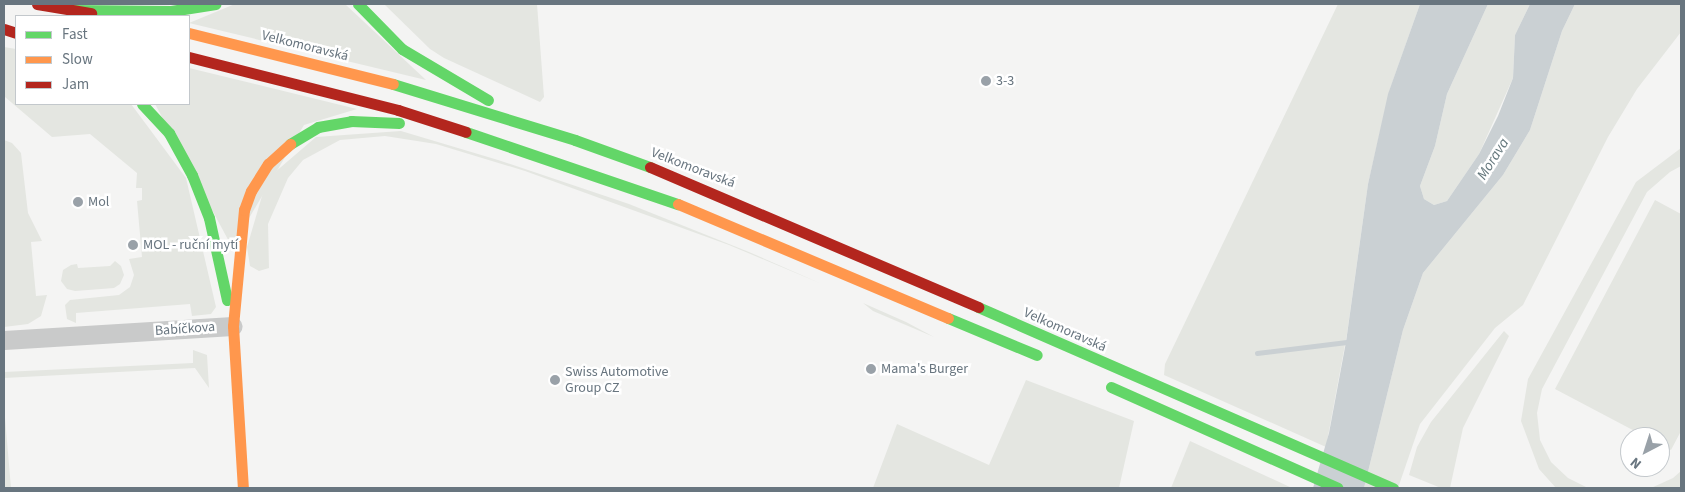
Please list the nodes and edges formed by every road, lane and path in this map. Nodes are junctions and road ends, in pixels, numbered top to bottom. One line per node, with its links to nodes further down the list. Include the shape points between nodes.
1 (36, 4): 4 (main road)
2 (215, 4): 4 (main road, via 171,11)
3 (358, 4): 11 (main road, via 385,35 414,58)
4 (73, 10): 5 (main road)
5 (101, 15)
6 (4, 22): 7 (main road)
7 (13, 28)
8 (190, 33): 11 (main road, Velkomoravská, via 374,78)
9 (190, 57): 12 (main road, via 332,91)
10 (143, 105): 13 (main road, via 169,133 201,195)
11 (536, 127): 19 (main road, Velkomoravská, via 732,200)
12 (462, 129): 13 (main road, via 351,120 318,127 287,146 259,177 244,210); 15 (main road, via 671,201)
13 (233, 326): 14 (street, Babíčkova); 17 (main road, Babíčkova)
14 (4, 340)
15 (1049, 360)
16 (1100, 382): 18 (main road)
17 (243, 488)
18 (1338, 488)
19 (1393, 488)

